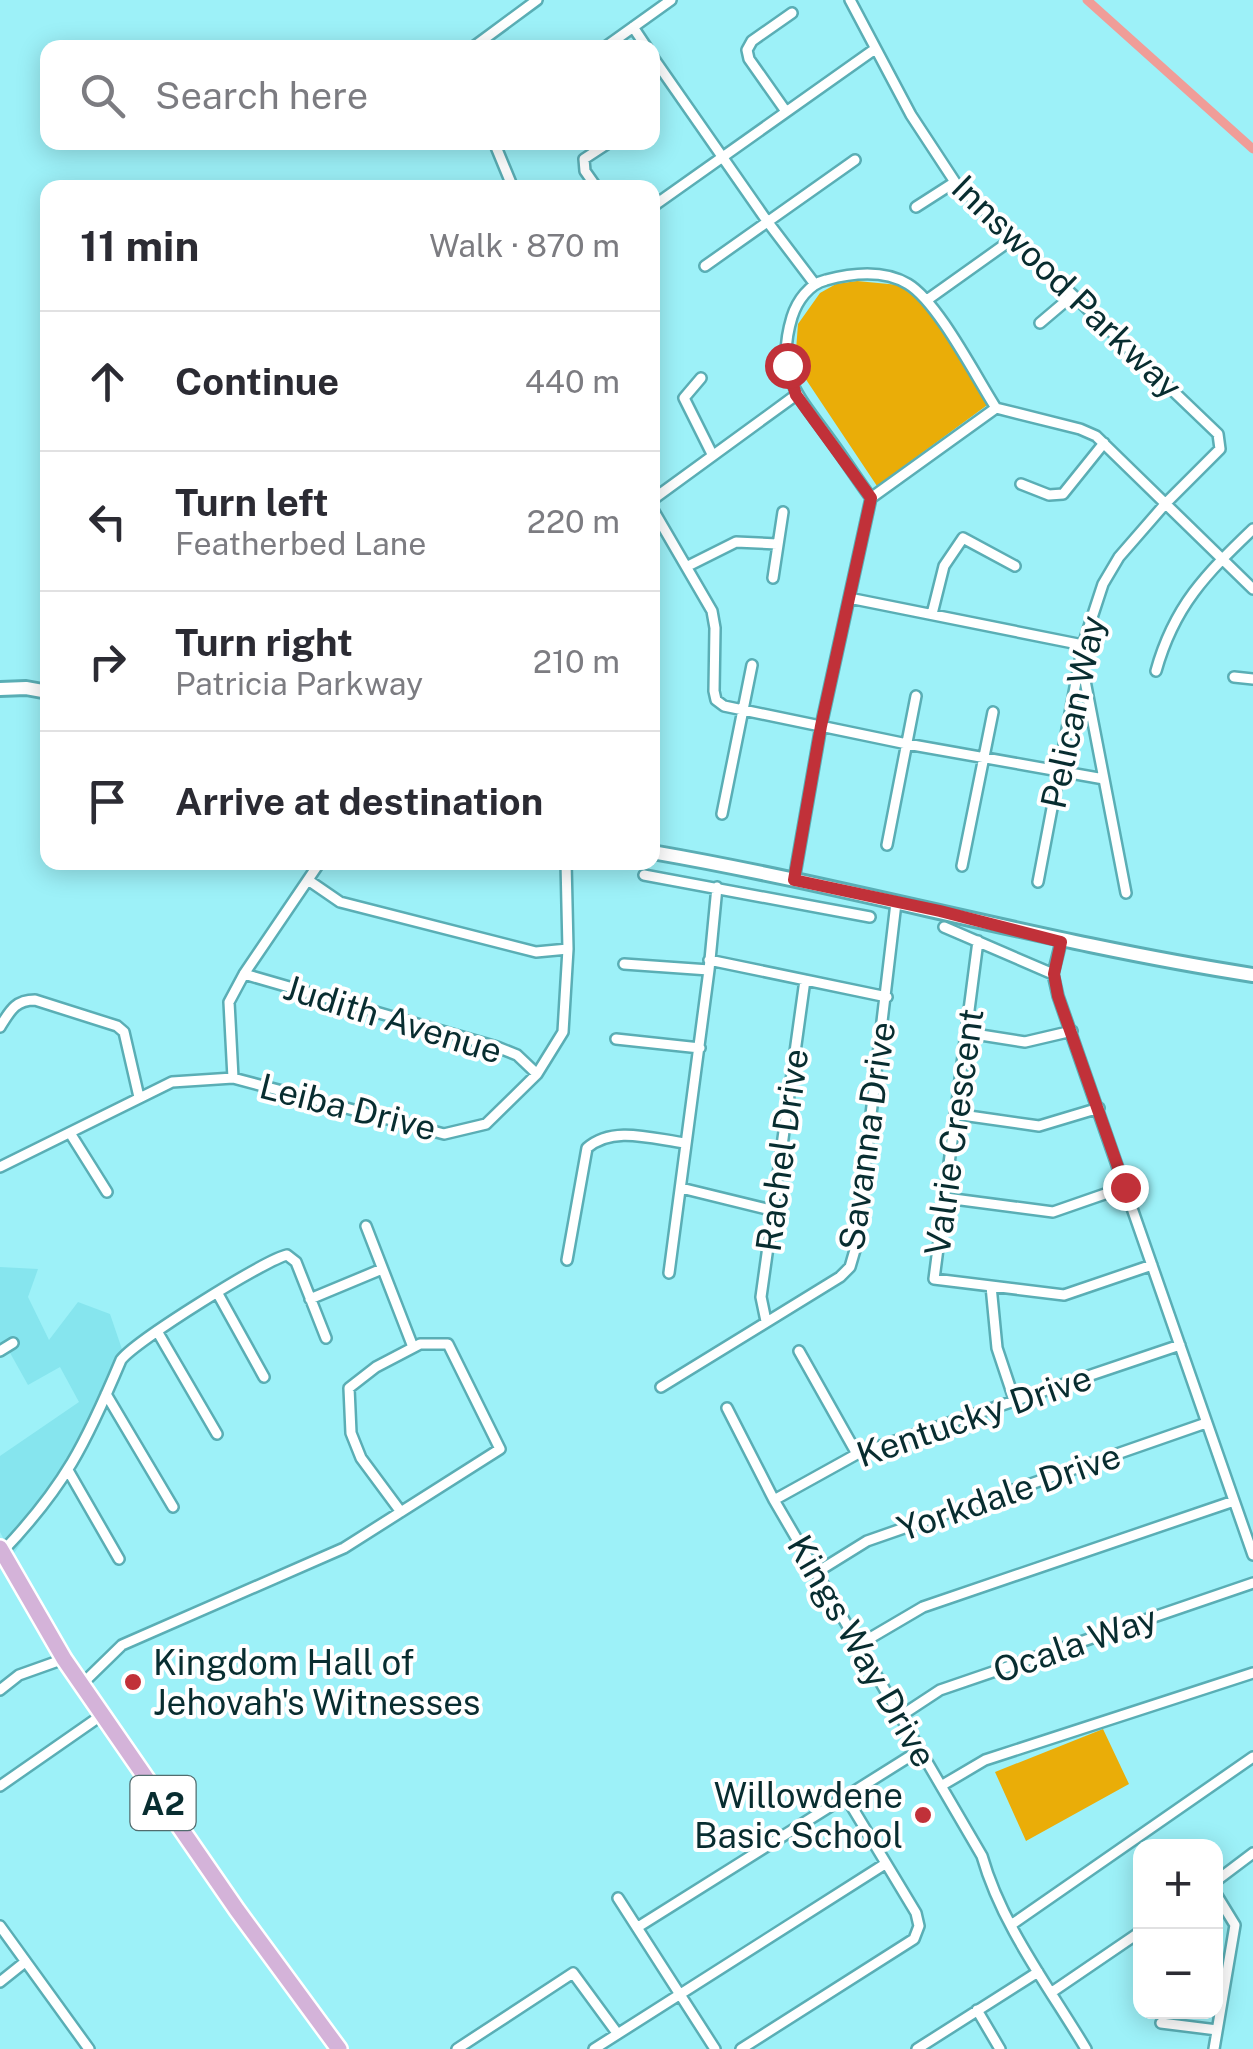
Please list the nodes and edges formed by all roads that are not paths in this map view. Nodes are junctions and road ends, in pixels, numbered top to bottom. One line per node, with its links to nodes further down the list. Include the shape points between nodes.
1 (537, 0): 6 (street)
2 (671, 0): 5 (street)
3 (850, 0): 9 (street, Innswood Parkway)
4 (792, 13): 11 (street, via 747,50)
5 (633, 27): 7 (street); 8 (street)
6 (483, 40)
7 (615, 40)
8 (642, 40)
9 (875, 49): 11 (street); 18 (street, Innswood Parkway)
10 (660, 68): 14 (street)
11 (785, 110): 14 (street)
12 (497, 150): 16 (street)
13 (598, 150): 17 (street, via 584,159)
14 (722, 158): 19 (street); 21 (street)
15 (855, 160): 21 (street)
16 (509, 180)
17 (591, 180)
18 (955, 182): 20 (street); 22 (street, Innswood Parkway)
19 (660, 201)
20 (916, 207)
21 (767, 221): 23 (street); 24 (street)
22 (1014, 238): 25 (street, Innswood Parkway); 26 (street)
23 (705, 266)
24 (814, 283): 26 (street, via 882,274); 29 (street, via 794,309 786,339)
25 (1073, 295): 27 (street); 36 (street, Innswood Parkway, via 1218,434 1220,449)
26 (927, 300): 30 (street)
27 (1040, 323)
28 (701, 378): 32 (street, via 684,398)
29 (796, 395): 32 (street); 35 (street)
30 (996, 408): 31 (street, via 1080,429); 35 (street)
31 (1104, 443): 33 (street, via 1063,494); 36 (street)
32 (712, 454): 34 (street)
33 (1021, 484)
34 (660, 494)
35 (871, 498): 46 (street)
36 (1166, 503): 41 (street); 48 (street, Pelican Way, via 1103,584)
37 (782, 512): 40 (street)
38 (660, 521): 42 (street)
39 (1253, 529): 41 (street)
40 (777, 544): 42 (street, via 736,542); 44 (street)
41 (1221, 559): 45 (street); 51 (street, via 1188,596)
42 (688, 566): 57 (street, via 716,628 716,700)
43 (1015, 566): 47 (street, via 963,538 944,566)
44 (773, 578)
45 (1253, 589)
46 (849, 598): 47 (street); 59 (street)
47 (932, 614): 48 (street)
48 (1083, 645): 49 (street, Pelican Way)
49 (1080, 659): 62 (street, Pelican Way); 63 (street)
50 (752, 665): 57 (street)
51 (1156, 671)
52 (1234, 678): 53 (street)
53 (1253, 680)
54 (0, 690): 55 (main road)
55 (40, 692)
56 (916, 696): 60 (street)
57 (744, 712): 59 (street); 64 (street)
58 (993, 712): 61 (street)
59 (821, 726): 60 (street); 72 (street)
60 (907, 744): 61 (street); 65 (street)
61 (984, 755): 62 (street); 67 (street)
62 (1060, 770): 63 (street); 73 (street, Pelican Way)
63 (1104, 779): 75 (street)
64 (722, 814)
65 (888, 845)
66 (660, 854): 72 (main road)
67 (962, 866)
68 (315, 870): 71 (street)
69 (566, 870): 81 (street, Leiba Drive)
70 (644, 875): 74 (street)
71 (308, 880): 81 (street, via 340,902 536,952); 84 (street)
72 (794, 880): 76 (main road)
73 (1038, 882)
74 (717, 887): 77 (street); 83 (street)
75 (1126, 893)
76 (896, 903): 80 (main road); 88 (street, Savanna Drive)
77 (870, 917)
78 (944, 927): 79 (street)
79 (978, 940): 85 (street); 91 (street, Valrie Crescent)
80 (1061, 942): 85 (street); 86 (main road)
81 (568, 948): 94 (street, Leiba Drive, via 562,1032)
82 (624, 964): 83 (street)
83 (709, 965): 87 (street); 93 (street)
84 (244, 974): 94 (street, Judith Avenue, via 497,1047); 95 (street, via 228,1002)
85 (1054, 974): 90 (street)
86 (1253, 975)
87 (806, 980): 88 (street); 106 (street, Rachel Drive)
88 (887, 997): 115 (street, Savanna Drive, via 850,1266)
89 (0, 1027): 96 (street, via 23,1000 117,1026 127,1041)
90 (1072, 1031): 91 (street, via 1025,1042); 97 (street)
91 (968, 1033): 98 (street, Valrie Crescent)
92 (616, 1039): 93 (street)
93 (700, 1048): 100 (street)
94 (537, 1074): 95 (street, Leiba Drive, via 486,1124 444,1134)
95 (233, 1078): 96 (street, Leiba Drive, via 172,1082)
96 (139, 1097): 99 (street, Leiba Drive)
97 (1099, 1108): 98 (street, via 1039,1126); 102 (street)
98 (955, 1114): 105 (street, Valrie Crescent)
99 (70, 1133): 101 (street, Leiba Drive); 104 (street)
100 (685, 1143): 103 (street); 108 (street, via 615,1134 586,1148)
101 (0, 1166)
102 (1125, 1187): 105 (street, via 1054,1212); 109 (street)
103 (680, 1188): 106 (street); 111 (street)
104 (106, 1192)
105 (946, 1198): 112 (street, Valrie Crescent, via 934,1280)
106 (775, 1211): 115 (street, Rachel Drive, via 761,1297)
107 (366, 1226): 110 (street)
108 (566, 1260)
109 (1152, 1265): 112 (street, Valrie Crescent, via 1064,1296); 119 (street)
110 (382, 1268): 114 (street); 120 (street)
111 (669, 1272)
112 (991, 1286): 126 (street, via 997,1348)
113 (218, 1294): 114 (street, via 288,1255); 116 (street); 123 (street)
114 (310, 1299): 117 (street)
115 (766, 1320): 124 (street, Savanna Drive)
116 (157, 1331): 125 (street, via 128,1350); 129 (street)
117 (326, 1338)
118 (13, 1343): 121 (street)
119 (1180, 1345): 126 (street, Kentucky Drive); 128 (street)
120 (413, 1348): 135 (street, via 349,1388 350,1433); 135 (street, via 448,1344 500,1449)
121 (0, 1351)
122 (799, 1351): 130 (street)
123 (264, 1377)
124 (661, 1386)
125 (106, 1394): 131 (street); 134 (street)
126 (1015, 1402): 130 (street, Kentucky Drive)
127 (727, 1408): 132 (street, Kings Way Drive)
128 (1206, 1423): 133 (street); 139 (street, Yorkdale Drive, via 867,1541)
129 (218, 1434)
130 (857, 1454): 132 (street, Kentucky Drive)
131 (69, 1472): 136 (street); 138 (street)
132 (774, 1500): 139 (street, Kings Way Drive)
133 (1234, 1501): 137 (street); 141 (street, via 924,1607)
134 (174, 1506)
135 (400, 1512): 144 (street, via 344,1548 122,1645)
136 (1, 1550): 142 (main road, A2)
137 (1253, 1555)
138 (120, 1560)
139 (817, 1572): 141 (street, Kings Way Drive)
140 (1253, 1583): 146 (street, Ocala Way, via 940,1690)
141 (860, 1644): 146 (street, Kings Way Drive)
142 (64, 1659): 144 (main road, A2); 145 (street)
143 (1253, 1673): 151 (street, via 985,1760)
144 (81, 1685): 147 (main road, A2)
145 (0, 1690)
146 (902, 1714): 148 (street, Kings Way Drive)
147 (102, 1715): 150 (street); 172 (main road, A2)
148 (920, 1750): 151 (street, Kings Way Drive); 152 (street)
149 (1253, 1758): 158 (street)
150 (0, 1786)
151 (941, 1786): 158 (street, Kings Way Drive, via 982,1856)
152 (846, 1797): 154 (street); 160 (street)
153 (1253, 1853): 155 (street)
154 (886, 1864): 166 (street); 176 (street, via 916,1913 914,1939)
155 (1223, 1876)
156 (618, 1898): 160 (street)
157 (1223, 1905): 169 (street, via 1235,1925)
158 (1011, 1925): 163 (street, Kings Way Drive)
159 (0, 1926): 162 (street)
160 (638, 1926): 166 (street)
161 (1133, 1937): 165 (street)
162 (25, 1962): 164 (street); 171 (street)
163 (1038, 1972): 165 (street, Kings Way Drive); 167 (street)
164 (0, 1982)
165 (1052, 1992): 179 (street, Kings Way Drive)
166 (679, 1995): 170 (street); 175 (street)
167 (977, 2010): 177 (street); 178 (street)
168 (1161, 2022): 169 (street)
169 (1217, 2030): 180 (street)
170 (617, 2034): 173 (street, via 574,1973); 174 (street)
171 (89, 2049)
172 (339, 2049)
173 (457, 2049)
174 (594, 2049)
175 (715, 2049)
176 (741, 2049)
177 (918, 2049)
178 (1000, 2049)
179 (1086, 2049)
180 (1214, 2049)

